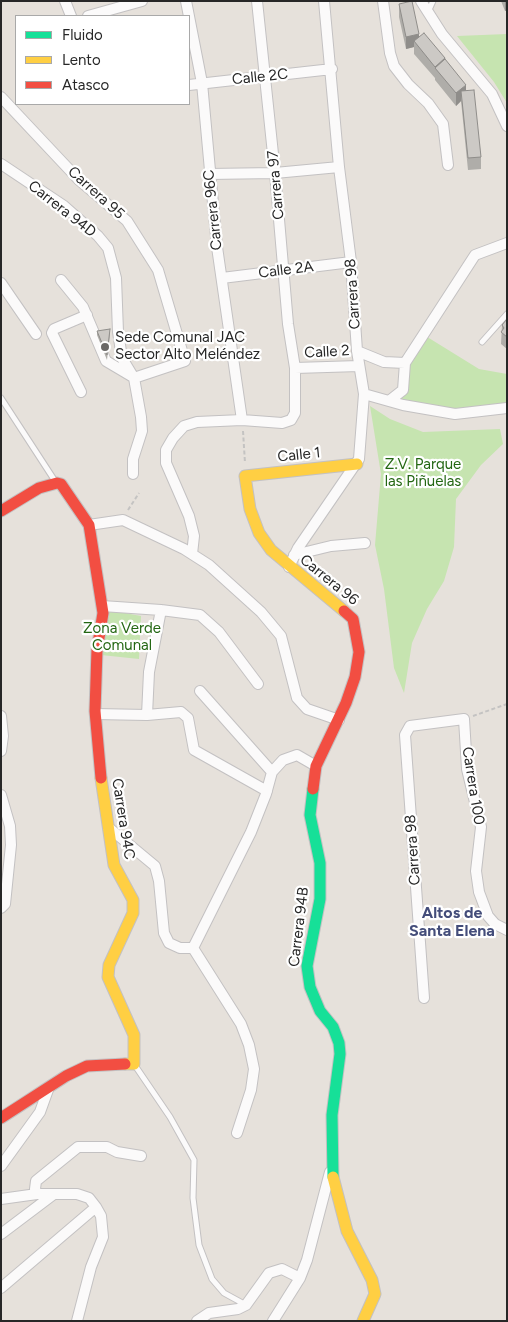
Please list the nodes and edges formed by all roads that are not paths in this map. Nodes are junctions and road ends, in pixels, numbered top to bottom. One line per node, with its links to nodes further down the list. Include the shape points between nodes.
1 (65, 1): 10 (street)
2 (142, 1): 11 (street)
3 (186, 1): 12 (street, Carrera 96C)
4 (257, 1): 15 (street, Carrera 97)
5 (324, 1): 14 (street, Carrera 98)
6 (383, 1): 21 (street, via 394,66 443,124)
7 (421, 1): 9 (street)
8 (433, 1): 9 (lane)
9 (427, 12): 19 (street, via 492,94)
10 (71, 15)
11 (92, 15)
12 (189, 15)
13 (190, 22): 16 (street, Carrera 96C)
14 (332, 69): 15 (street, Calle 2C); 22 (street, Carrera 98)
15 (265, 77): 16 (street, Calle 2C); 23 (street, Carrera 97)
16 (202, 83): 17 (street, Calle 2C); 24 (street, Carrera 96C)
17 (190, 85)
18 (1, 97): 39 (street, Carrera 95, via 79,180 127,221 158,270 185,360)
19 (507, 126)
20 (1, 164): 39 (street, Carrera 94D, via 64,206 108,248 116,278 122,358)
21 (448, 165)
22 (339, 167): 23 (street); 26 (street, Carrera 98)
23 (275, 173): 24 (street); 27 (street, Carrera 97)
24 (209, 174): 28 (street, Carrera 96C)
25 (507, 243): 36 (street, via 475,255)
26 (351, 262): 27 (street, Calle 2A); 35 (street, Carrera 98)
27 (283, 270): 28 (street, Calle 2A); 38 (street, Carrera 97)
28 (222, 278): 47 (street, Carrera 96C)
29 (61, 280): 32 (street)
30 (1, 283): 33 (street)
31 (507, 314): 34 (lane)
32 (87, 315): 39 (street, via 106,361); 41 (street, via 54,329 52,333)
33 (36, 334)
34 (482, 342)
35 (357, 350): 36 (street, via 384,362); 37 (street, Carrera 98)
36 (405, 363): 40 (street)
37 (359, 366): 38 (street, Calle 2); 42 (street, Carrera 98)
38 (296, 368): 47 (street, Carrera 97, via 295,413 291,420 282,423)
39 (134, 378): 49 (street, Carrera 94D, via 142,431 133,459)
40 (403, 390): 44 (street); 45 (street)
41 (81, 392)
42 (364, 394): 44 (street); 48 (street, Carrera 98)
43 (1, 398): 51 (lane)
44 (389, 400): 45 (street)
45 (409, 406): 46 (street, via 456,414)
46 (507, 408)
47 (242, 420): 55 (street, via 197,422 184,426 166,450 166,463 194,536)
48 (357, 464): 50 (street, Calle 1); 56 (street, Carrera 98)
49 (133, 474)
50 (245, 476): 57 (street, Carrera 96, via 258,533)
51 (54, 483): 52 (street); 53 (street, Carrera 94C, via 61,484 80,508)
52 (1, 511)
53 (88, 525): 55 (street, via 122,520); 58 (street, Carrera 94C)
54 (365, 543): 56 (street, via 331,546)
55 (192, 554): 66 (street, via 209,565 261,612 281,636 296,698 307,709)
56 (294, 555): 57 (street, Carrera 98)
57 (289, 567): 66 (street, Carrera 96, via 353,619 359,652 356,677)
58 (102, 606): 59 (street); 62 (street, Carrera 94C)
59 (161, 610): 60 (street, via 200,615 219,632); 63 (street, via 149,672)
60 (258, 684)
61 (200, 691): 69 (street)
62 (95, 714): 63 (street); 72 (street, Carrera 94C)
63 (147, 715): 70 (street, via 185,714 194,750)
64 (1, 716): 67 (street)
65 (464, 719): 74 (street, Carrera 100, via 468,773 481,827 476,863 478,892 488,916); 76 (street, Carrera 98, via 412,725 405,733)
66 (339, 720): 68 (street, Carrera 96)
67 (1, 751)
68 (316, 766): 69 (street, via 297,755 283,760); 83 (street, Carrera 94B, via 310,815 320,863 320,899 307,966 310,987 320,1011 333,1027 340,1054 332,1115)
69 (272, 772): 70 (street)
70 (267, 791): 75 (street, via 251,832)
71 (1, 795): 73 (street, via 10,826 11,846 5,904)
72 (108, 827): 75 (street, via 155,866 164,933 169,942 180,948); 77 (street, Carrera 94C, via 114,865 133,900 133,913 109,965 108,977 134,1035)
73 (1, 908)
74 (507, 930)
75 (193, 948): 80 (street, via 241,1024 249,1045 254,1069)
76 (424, 998)
77 (134, 1064): 78 (street, via 87,1066); 91 (lane, via 194,1160 193,1198 199,1245 212,1279 224,1293)
78 (49, 1087): 79 (street); 82 (street, via 40,1112)
79 (1, 1118)
80 (237, 1134)
81 (141, 1156): 84 (street, via 107,1147 78,1147 36,1181)
82 (1, 1166)
83 (331, 1171): 89 (street); 95 (street, Carrera 94B, via 347,1231 372,1280 374,1294)
84 (37, 1194): 85 (street); 86 (street)
85 (54, 1194): 87 (street, via 89,1198); 88 (street)
86 (1, 1199)
87 (96, 1207): 90 (street); 92 (street, via 101,1216 103,1237 91,1267)
88 (1, 1234)
89 (300, 1278): 91 (street, via 282,1270 269,1273); 94 (street)
90 (1, 1288)
91 (246, 1304): 93 (street, via 238,1309 209,1313)
92 (77, 1321)
93 (197, 1321)
94 (273, 1321)
95 (363, 1321)

